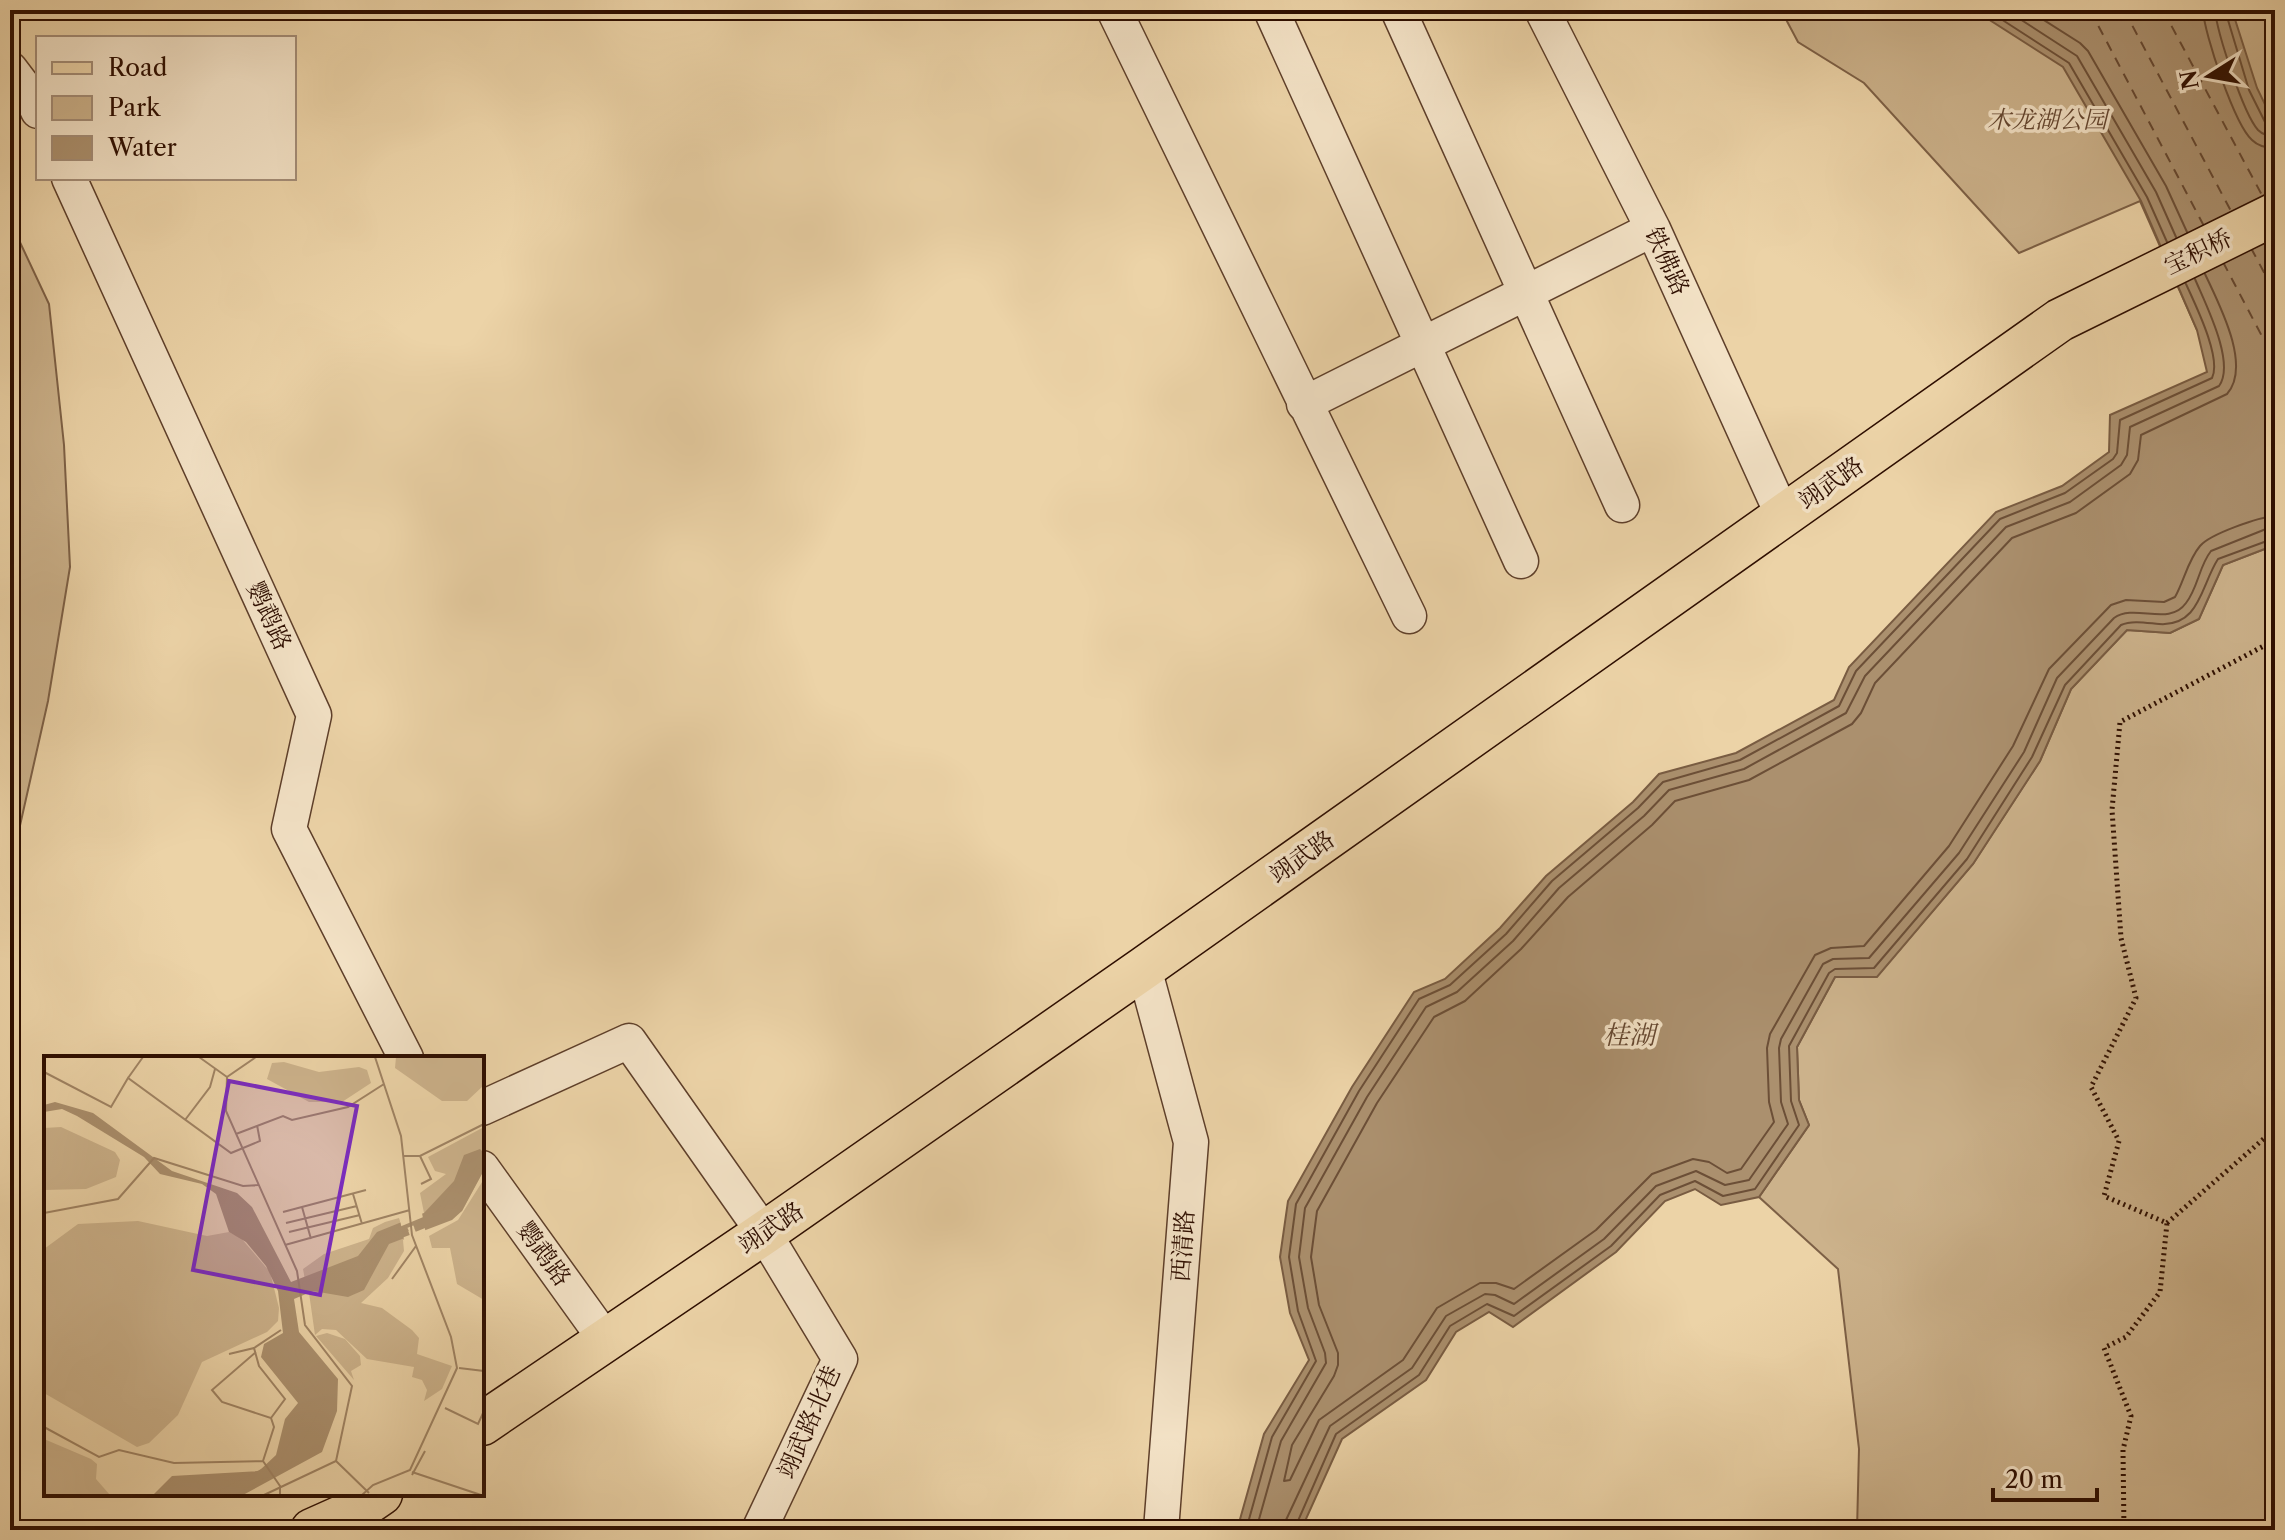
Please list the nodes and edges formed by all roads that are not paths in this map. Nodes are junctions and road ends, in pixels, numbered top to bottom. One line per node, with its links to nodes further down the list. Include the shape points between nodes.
1 (1114, 10): 13 (street)
2 (1271, 10): 12 (street)
3 (1398, 10): 11 (street)
4 (1542, 10): 9 (street, 铁佛路)
5 (10, 69): 6 (street)
6 (36, 107)
7 (70, 180): 19 (street, 鹦鹉路, via 314,715 289,829)
8 (2275, 214): 10 (main road, 宝积桥)
9 (1653, 229): 11 (street); 15 (street, 铁佛路)
10 (2121, 289): 15 (main road, 翊武路, via 2060,320)
11 (1526, 293): 12 (street); 14 (street)
12 (1423, 345): 13 (street); 16 (street)
13 (1304, 404): 17 (street)
14 (1622, 505)
15 (1783, 516): 18 (main road, 翊武路)
16 (1521, 561)
17 (1409, 616)
18 (1144, 968): 22 (main road, 翊武路); 28 (street, 西清路, via 1191,1142)
19 (405, 1056)
20 (484, 1107): 22 (street, via 629,1041)
21 (484, 1171): 23 (street, 鹦鹉路)
22 (764, 1233): 23 (main road, 翊武路); 27 (street, 翊武路北巷, via 840,1359)
23 (605, 1339): 24 (main road, 翊武路)
24 (484, 1423)
25 (378, 1496): 26 (main road)
26 (312, 1530)
27 (759, 1530)
28 (1161, 1530)

